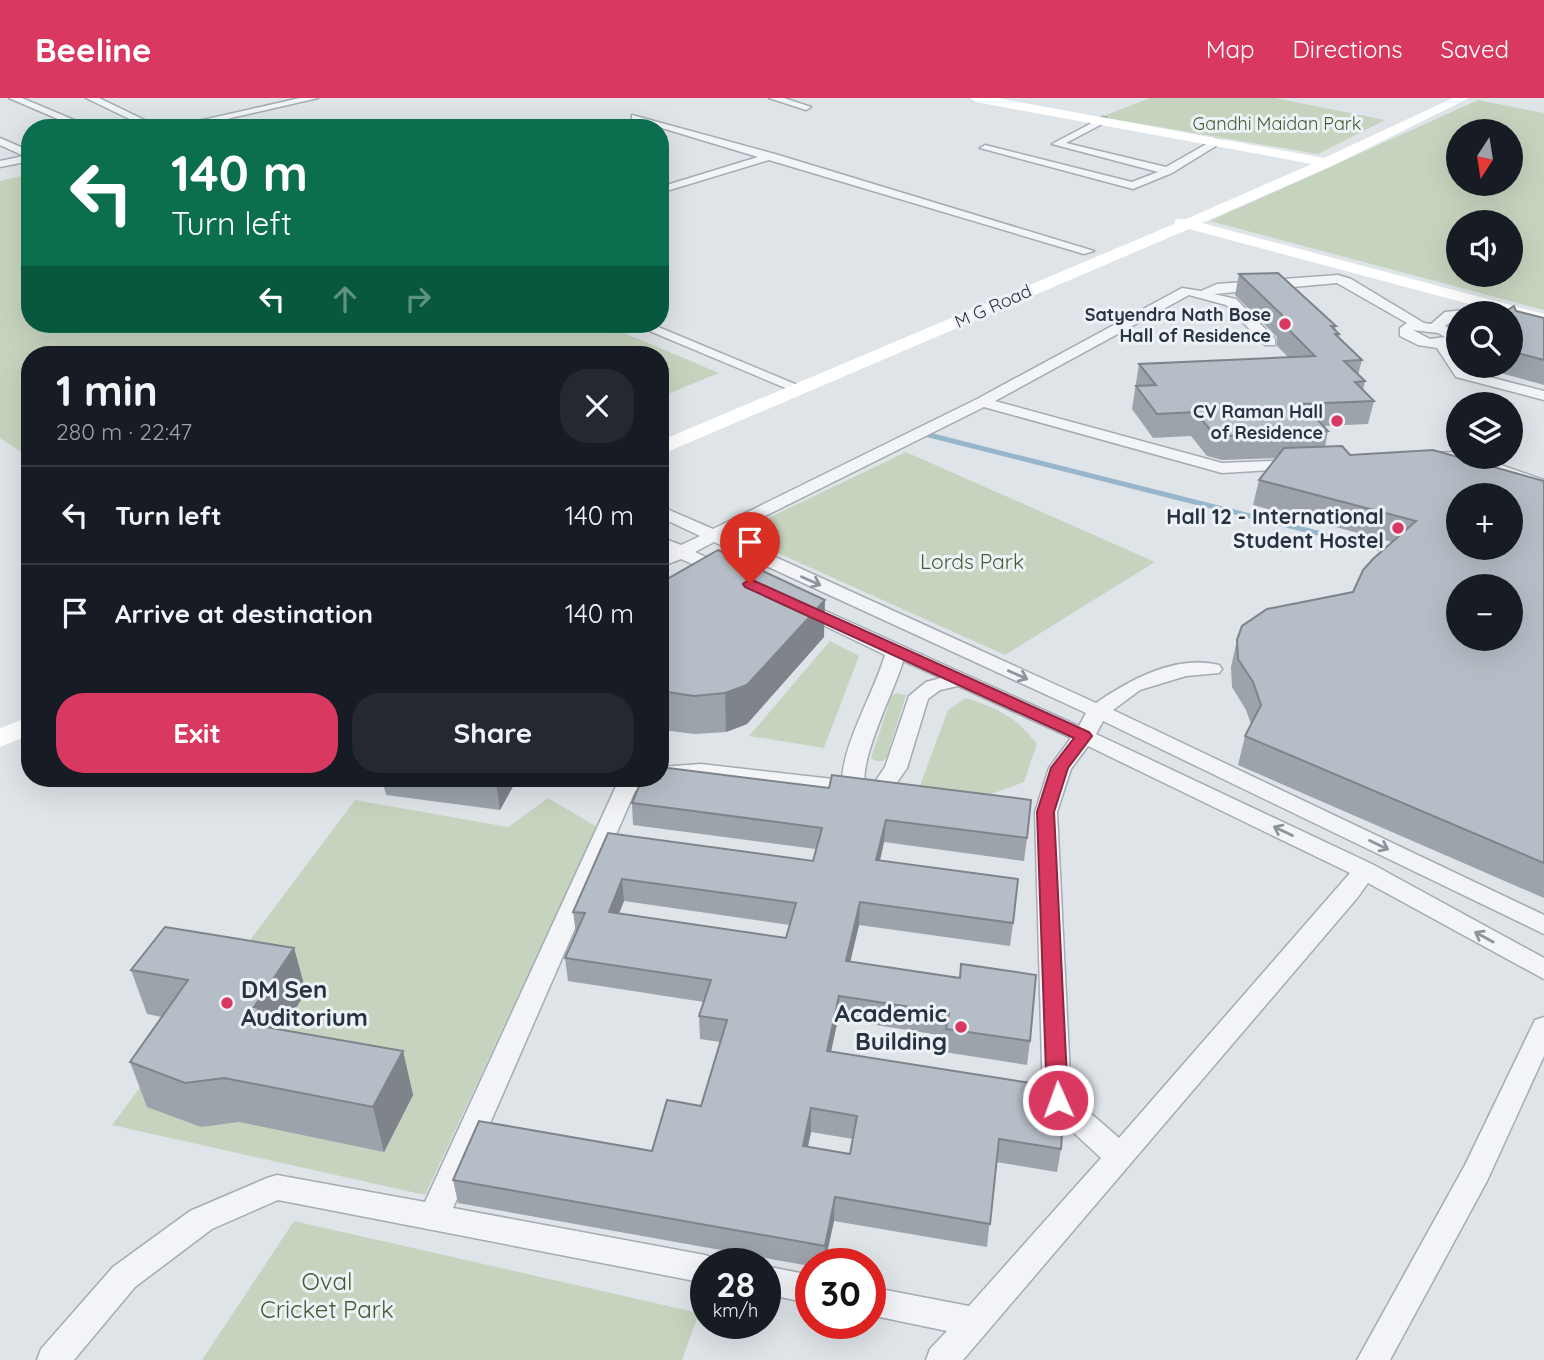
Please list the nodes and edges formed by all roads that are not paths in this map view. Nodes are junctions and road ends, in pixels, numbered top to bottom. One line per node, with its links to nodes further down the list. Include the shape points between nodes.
1 (14, 98): 10 (street)
2 (91, 98): 11 (street)
3 (313, 98): 12 (street)
4 (774, 98): 8 (street)
5 (976, 98): 14 (street)
6 (1444, 98): 24 (street)
7 (1463, 98): 24 (street)
8 (807, 103)
9 (635, 117): 13 (street)
10 (66, 119)
11 (136, 119)
12 (214, 119)
13 (642, 119)
14 (1103, 120): 17 (street); 26 (street, via 1057,144)
15 (669, 127): 21 (street)
16 (0, 141): 19 (street)
17 (1219, 141): 24 (street); 26 (street)
18 (985, 148): 26 (street, via 1133,186)
19 (21, 152)
20 (21, 156): 22 (street)
21 (771, 156): 27 (street); 30 (street)
22 (0, 157)
23 (21, 157): 25 (street)
24 (1320, 162): 28 (street); 29 (street, M G Road)
25 (0, 164)
26 (1168, 171)
27 (669, 187)
28 (1167, 219): 29 (street); 30 (street)
29 (1188, 224): 33 (street); 41 (street, M G Road)
30 (1087, 251): 41 (street)
31 (1202, 295): 34 (street, via 1217,288 1338,279); 39 (street, via 1231,302); 43 (street, via 1187,291)
32 (1446, 318): 35 (street)
33 (1544, 319)
34 (1419, 326): 35 (street); 38 (street, via 1407,328 1405,333 1420,341)
35 (1435, 327): 36 (street)
36 (1446, 330)
37 (662, 333): 41 (street)
38 (1446, 341)
39 (1270, 342)
40 (1476, 378): 42 (street)
41 (792, 386): 44 (street); 45 (street, M G Road)
42 (1544, 396)
43 (982, 402): 47 (street, via 1222,468); 50 (street)
44 (669, 434)
45 (669, 445)
46 (1410, 459): 48 (street, via 1463,457)
47 (1316, 464)
48 (1539, 480)
49 (669, 515): 50 (street)
50 (712, 535): 52 (street); 56 (street, one-way to 56)
51 (669, 546): 52 (street)
52 (680, 552): 53 (street); 54 (street)
53 (669, 558)
54 (742, 580)
55 (779, 597): 57 (street)
56 (946, 642): 58 (street); 59 (street)
57 (890, 647): 59 (street); 62 (street, via 894,655)
58 (981, 658): 59 (street); 65 (street, one-way to 65)
59 (918, 660): 61 (street)
60 (1212, 670): 65 (street, via 1184,670 1133,686)
61 (957, 680): 63 (street, via 933,686); 68 (street)
62 (887, 686): 63 (street, via 911,687); 74 (street, via 854,760)
63 (919, 696): 75 (street, via 897,768)
64 (21, 710): 66 (street)
65 (1098, 710): 68 (street); 72 (street)
66 (0, 719)
67 (21, 729): 69 (street)
68 (1084, 736): 70 (street); 81 (street, via 1033,810 1058,1100)
69 (0, 738)
70 (1147, 766): 72 (street); 77 (street, one-way to 70)
71 (669, 773): 74 (street, via 701,771)
72 (1240, 778): 78 (street, one-way to 78)
73 (626, 787): 82 (street)
74 (853, 789): 75 (street)
75 (879, 792): 76 (street)
76 (904, 795)
77 (1364, 870): 79 (street, one-way to 77); 81 (street)
78 (1544, 925)
79 (1544, 970)
80 (1544, 1027): 88 (street, via 1477,1172)
81 (1120, 1157): 85 (street)
82 (434, 1216): 83 (street); 86 (street, via 276,1187 201,1220 124,1277)
83 (690, 1266)
84 (886, 1304): 85 (street)
85 (976, 1322): 87 (street)
86 (53, 1360)
87 (942, 1360)
88 (1373, 1360)

